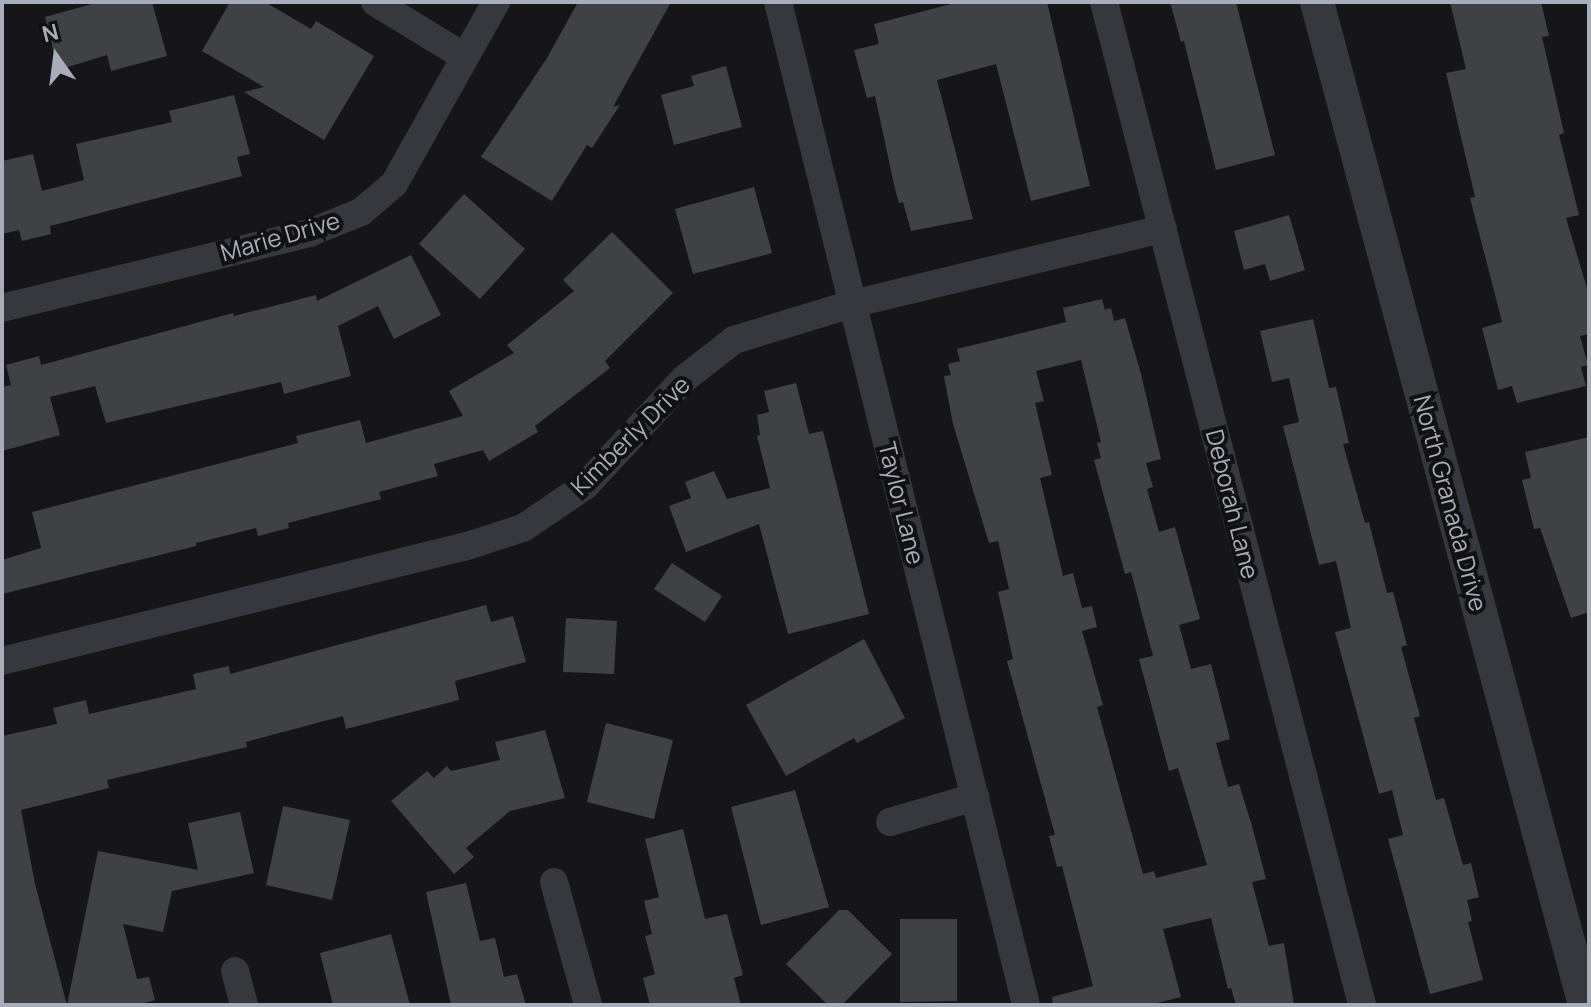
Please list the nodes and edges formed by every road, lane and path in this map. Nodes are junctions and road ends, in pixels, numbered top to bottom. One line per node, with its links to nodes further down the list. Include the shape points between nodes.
1 (375, 2): 6 (street)
2 (496, 2): 6 (street, Marie Drive)
3 (778, 2): 8 (street, Taylor Lane)
4 (1104, 2): 7 (street, Deborah Lane)
5 (1317, 2): 19 (street, North Granada Drive)
6 (463, 56): 9 (street, Marie Drive, via 394,184 361,212 309,233)
7 (1163, 229): 8 (street, Kimberly Drive); 18 (street, Deborah Lane)
8 (852, 304): 10 (street, Kimberly Drive, via 734,340 684,379 585,486 523,528); 11 (street, Taylor Lane)
9 (2, 308)
10 (2, 661)
11 (975, 797): 12 (street); 17 (street, Taylor Lane)
12 (890, 822)
13 (554, 882): 16 (street)
14 (235, 971): 15 (street)
15 (244, 1005)
16 (588, 1005)
17 (1026, 1005)
18 (1362, 1005)
19 (1585, 1005)

